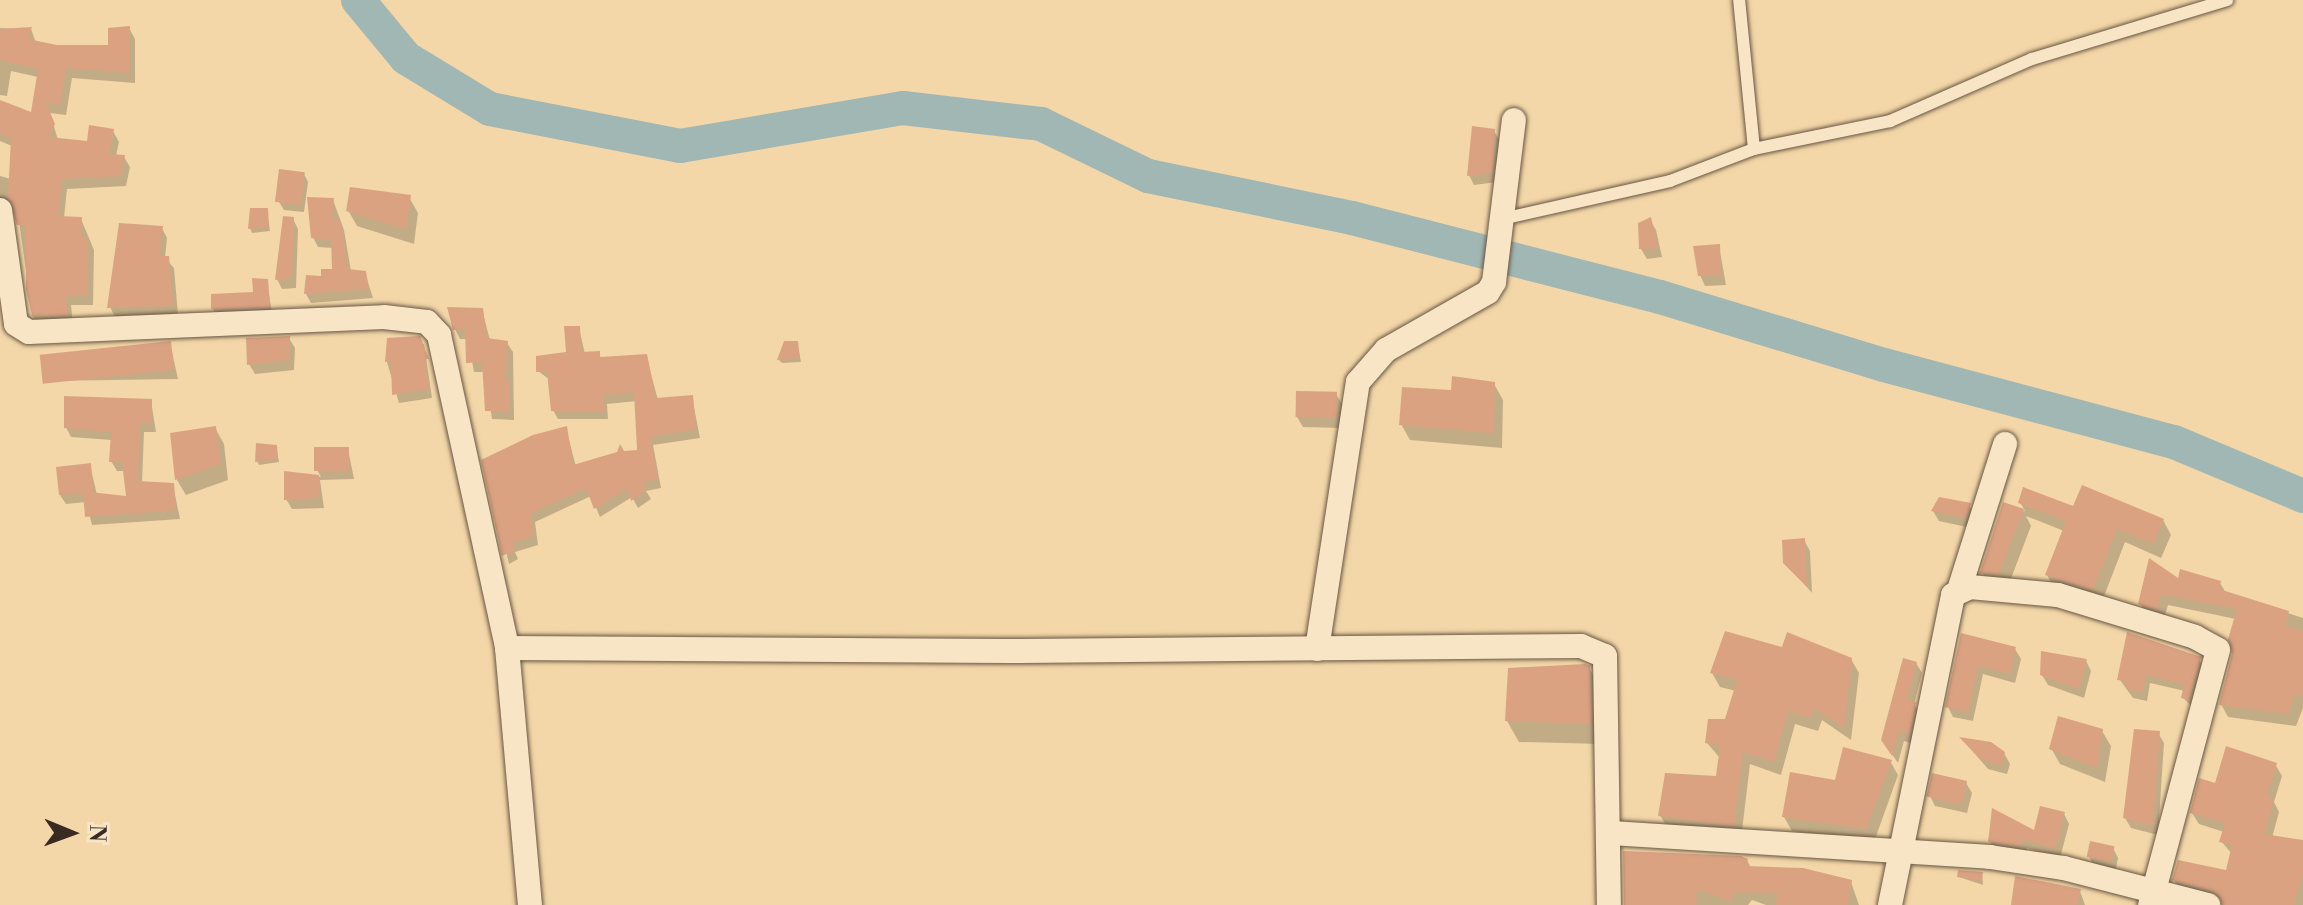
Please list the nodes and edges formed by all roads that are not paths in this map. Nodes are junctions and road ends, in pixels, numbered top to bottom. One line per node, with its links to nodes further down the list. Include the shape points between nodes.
1 (1739, 0): 4 (lane)
2 (2227, 0): 4 (lane, via 2032,59 1890,121)
3 (1514, 120): 6 (street)
4 (1754, 149): 6 (lane, via 1670,181)
5 (0, 210): 9 (street, via 16,324 29,332 384,317 427,322 439,335 453,384)
6 (1500, 227): 10 (street, via 1488,292 1386,350 1358,382)
7 (2005, 444): 8 (street)
8 (1960, 587): 12 (street, via 1953,595); 13 (street, via 2058,595 2216,646 2219,655)
9 (507, 648): 10 (street); 14 (street)
10 (1317, 649): 11 (street, via 1552,644 1596,650 1605,656 1607,677)
11 (1611, 833): 12 (street); 15 (street)
12 (1900, 850): 13 (street, via 2064,868); 16 (street)
13 (2152, 897): 17 (street)
14 (530, 905)
15 (1609, 905)
16 (1890, 905)
17 (2208, 905)

